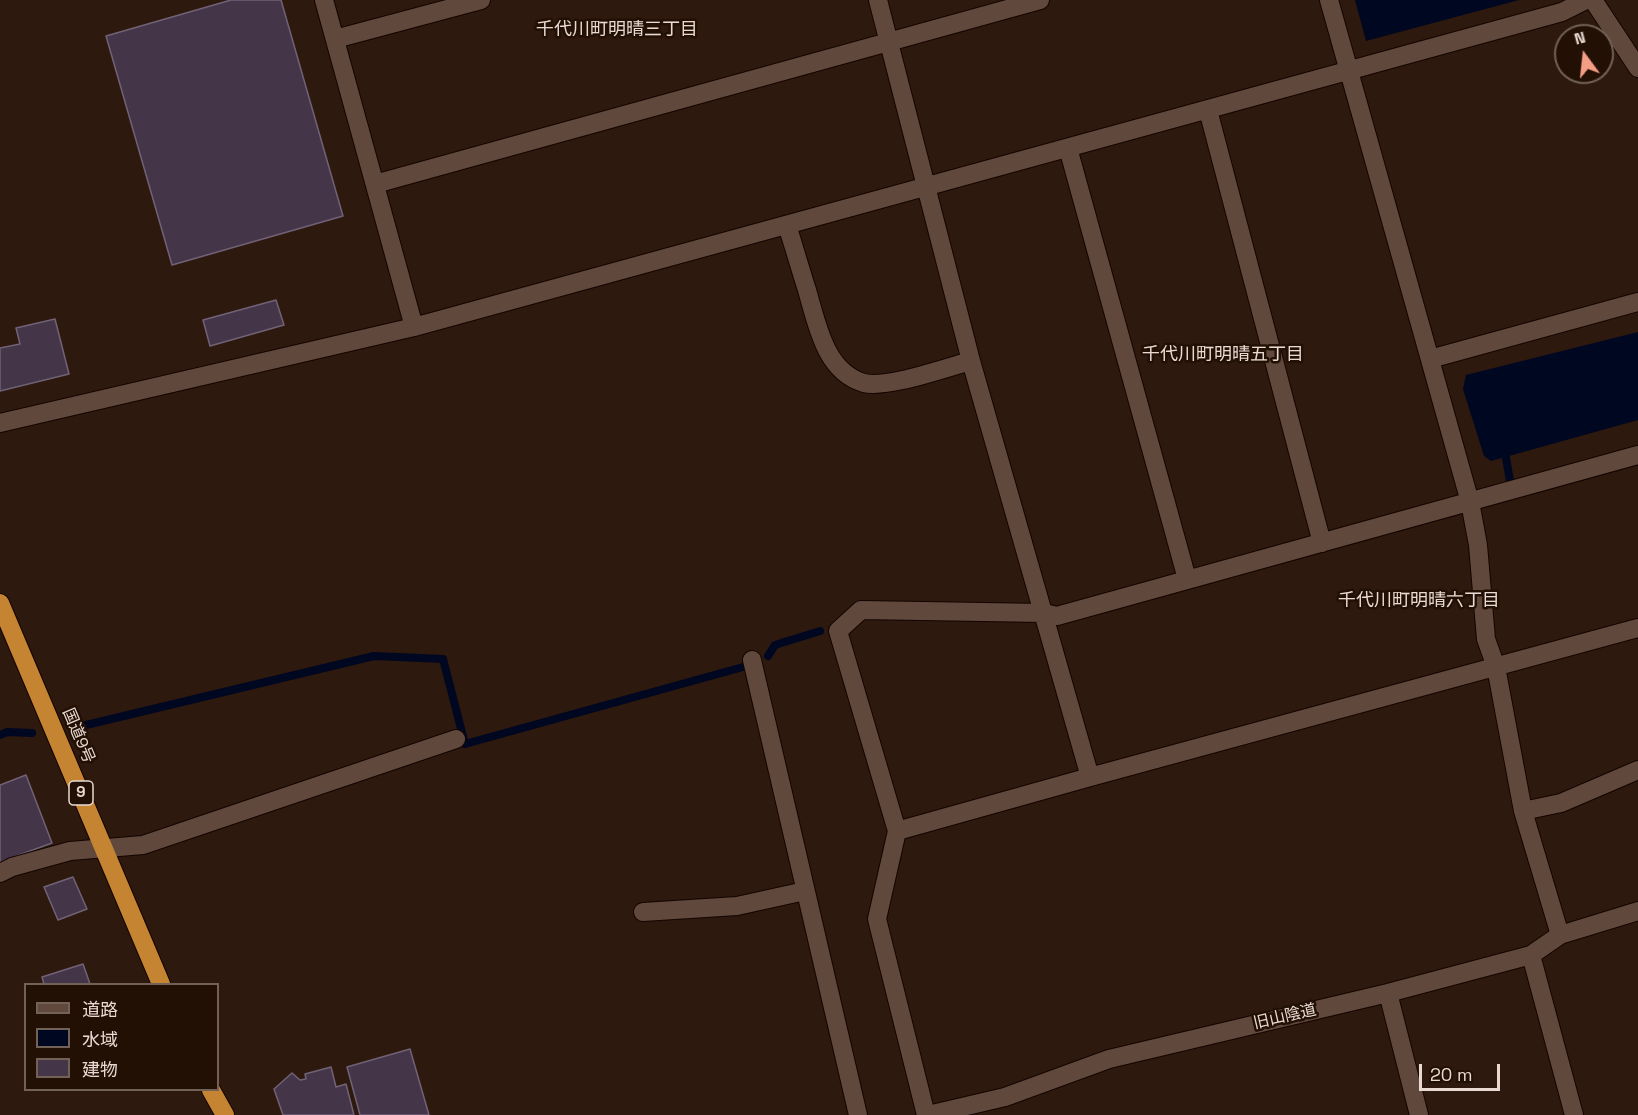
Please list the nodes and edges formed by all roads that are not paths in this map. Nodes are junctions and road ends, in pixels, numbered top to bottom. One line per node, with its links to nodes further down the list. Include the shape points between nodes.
1 (324, 0): 8 (street)
2 (481, 0): 8 (street)
3 (878, 0): 9 (street)
4 (1040, 0): 9 (street)
5 (1329, 0): 11 (street)
6 (1586, 0): 11 (street, via 1562,12)
7 (1593, 0): 10 (street)
8 (334, 39): 14 (street)
9 (889, 41): 14 (street); 15 (street)
10 (1638, 68)
11 (1349, 71): 12 (street); 19 (street)
12 (1208, 110): 13 (street); 24 (street)
13 (1068, 148): 15 (street); 25 (street)
14 (375, 184): 18 (street)
15 (927, 186): 16 (street); 20 (street)
16 (788, 225): 18 (street); 20 (street, via 820,335 842,371 865,383 889,383)
17 (1638, 302): 19 (street)
18 (414, 327): 21 (street)
19 (1430, 359): 23 (street)
20 (971, 361): 27 (street)
21 (0, 423)
22 (1638, 455): 23 (street)
23 (1470, 502): 24 (street); 30 (street, via 1486,639)
24 (1322, 543): 25 (street)
25 (1187, 579): 27 (street, via 1057,616)
26 (0, 603): 36 (highway, 国道9号 / 9)
27 (1044, 614): 33 (street); 35 (street, via 861,610 838,631)
28 (1638, 628): 30 (street)
29 (752, 660): 38 (street)
30 (1496, 667): 33 (street); 34 (street)
31 (456, 739): 36 (street, via 143,845)
32 (1638, 770): 34 (street, via 1561,803)
33 (1090, 777): 35 (street)
34 (1523, 811): 41 (street)
35 (897, 831): 48 (street, via 877,919)
36 (104, 848): 37 (street, via 70,850); 43 (highway, 国道9号 / 9)
37 (0, 873)
38 (805, 891): 40 (street, via 737,906); 47 (street)
39 (1638, 911): 41 (street, 旧山陰道)
40 (643, 912)
41 (1560, 935): 42 (street, 旧山陰道)
42 (1531, 955): 44 (street, 旧山陰道); 50 (street)
43 (161, 983)
44 (1388, 993): 48 (street, 旧山陰道, via 1109,1059 1005,1097); 49 (street)
45 (212, 1091): 46 (highway)
46 (225, 1115)
47 (858, 1115)
48 (927, 1115)
49 (1419, 1115)
50 (1574, 1115)

